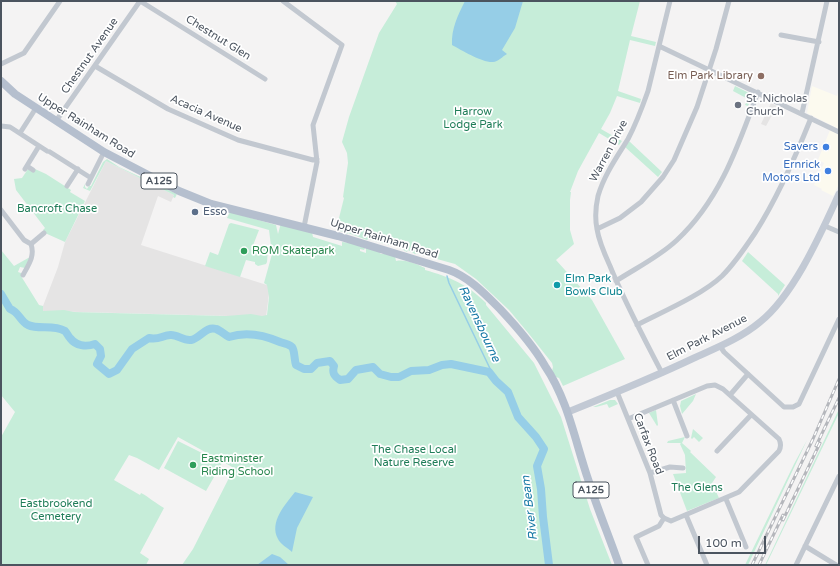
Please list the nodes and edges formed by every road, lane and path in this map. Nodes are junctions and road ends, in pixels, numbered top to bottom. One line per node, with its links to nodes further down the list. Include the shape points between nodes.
1 (60, 1): 10 (street, via 24,53)
2 (140, 1): 11 (street, Chestnut Avenue); 13 (street, Chestnut Glen)
3 (283, 1): 25 (street, via 342,45 312,125)
4 (670, 1): 9 (street, Warren Drive)
5 (729, 1): 12 (street)
6 (827, 1): 8 (street)
7 (781, 35): 8 (street)
8 (819, 42): 17 (street)
9 (659, 46): 12 (street); 35 (street, Warren Drive, via 648,91 638,118 607,174 598,196)
10 (1, 64)
11 (96, 66): 19 (street, Chestnut Avenue); 25 (street, Acacia Avenue, via 168,109 238,140 312,160)
12 (710, 69): 15 (street); 35 (street, via 685,138 664,177 641,202 620,218)
13 (265, 79)
14 (1, 81): 16 (main road, Upper Rainham Road / A125, via 10,91)
15 (758, 92): 17 (street); 40 (street, via 727,171 702,214 664,251)
16 (36, 108): 19 (main road, Upper Rainham Road / A125); 22 (street)
17 (802, 113): 18 (street)
18 (811, 118): 21 (street); 42 (street, via 766,216 739,257 721,277 708,286)
19 (56, 121): 24 (main road, Upper Rainham Road / A125)
20 (1, 126): 22 (street, via 10,127)
21 (839, 132)
22 (20, 133): 23 (street)
23 (39, 146): 26 (street); 27 (street, via 26,167)
24 (104, 152): 28 (street); 34 (main road, Upper Rainham Road / A125, via 179,191 211,204)
25 (317, 159): 34 (street)
26 (78, 169): 28 (street); 30 (street)
27 (33, 170)
28 (91, 178): 29 (street)
29 (88, 184)
30 (67, 186)
31 (839, 194): 33 (street, Elm Park Avenue)
32 (1, 210): 38 (street, via 24,240)
33 (825, 226): 37 (street); 43 (street, Elm Park Avenue, via 800,271 777,304 760,322)
34 (304, 227): 49 (main road, Upper Rainham Road / A125, via 458,273 475,285 502,311 532,348 546,366)
35 (597, 229): 40 (street, Warren Drive)
36 (44, 232): 38 (street)
37 (839, 232)
38 (31, 244): 39 (street, via 32,257)
39 (23, 275)
40 (616, 281): 42 (street, Warren Drive)
41 (839, 320): 45 (street, via 796,406 784,407)
42 (637, 325): 44 (street, Warren Drive)
43 (720, 346): 44 (street, Elm Park Avenue); 45 (street)
44 (662, 373): 46 (street, Elm Park Avenue)
45 (748, 374): 47 (street)
46 (617, 392): 49 (street, Elm Park Avenue); 51 (street, Carfax Road)
47 (730, 395): 48 (street, via 720,387 712,385); 50 (street)
48 (673, 400): 51 (street); 52 (street)
49 (568, 412): 62 (main road, Upper Rainham Road / A125, via 588,479)
50 (752, 414): 53 (street); 57 (street, via 779,439 780,448 746,486)
51 (628, 419): 55 (street, Carfax Road)
52 (688, 436)
53 (717, 451)
54 (683, 468): 55 (street, via 670,467)
55 (650, 473): 59 (street, Carfax Road)
56 (839, 476): 61 (street)
57 (726, 499): 58 (street); 60 (street)
58 (686, 515): 59 (street, via 671,521); 64 (street)
59 (664, 518): 63 (street, via 659,526 636,537)
60 (746, 546)
61 (805, 546): 65 (street); 66 (street)
62 (620, 565)
63 (648, 565)
64 (707, 565)
65 (796, 565)
66 (836, 565)

